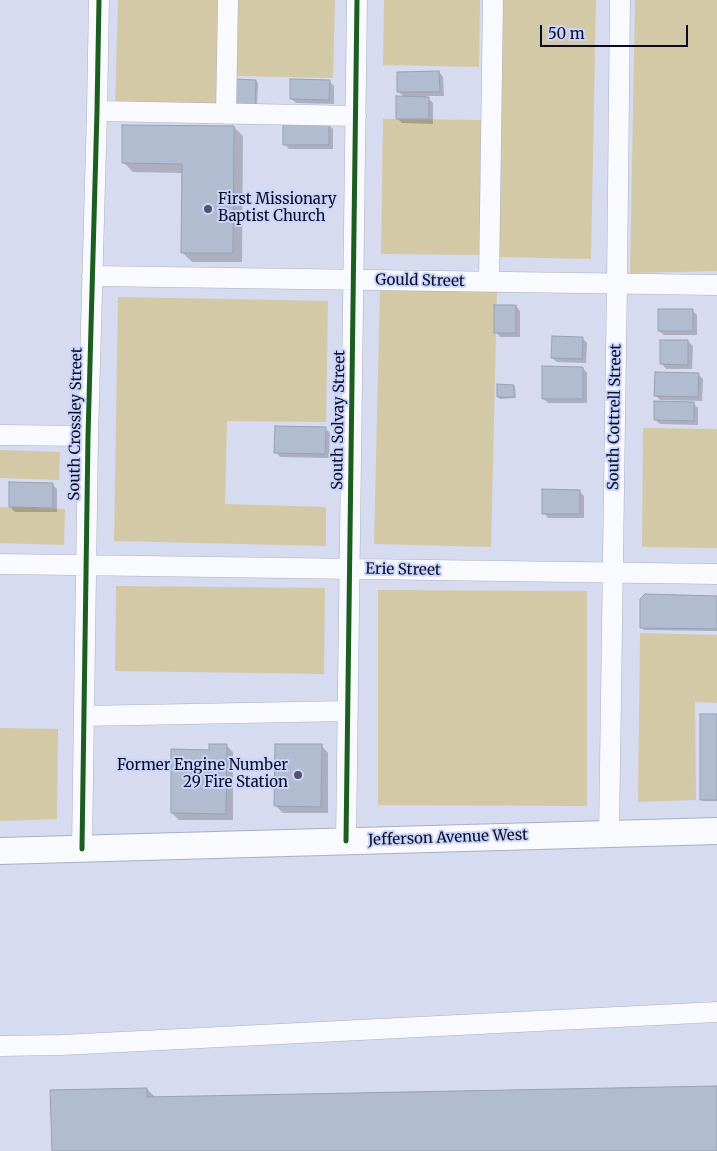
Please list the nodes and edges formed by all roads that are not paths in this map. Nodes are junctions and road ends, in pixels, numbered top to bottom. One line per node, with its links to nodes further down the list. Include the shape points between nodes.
1 (99, 0): 6 (street, South Crossley Street)
2 (228, 0): 7 (street)
3 (357, 0): 8 (street, South Solvay Street)
4 (493, 0): 11 (street)
5 (620, 0): 12 (street, South Cottrell Street)
6 (97, 111): 7 (street); 9 (street, South Crossley Street)
7 (226, 114): 8 (street)
8 (356, 116): 10 (street, South Solvay Street)
9 (92, 276): 10 (street, Gould Street); 15 (street, South Crossley Street)
10 (353, 280): 11 (street, Gould Street); 18 (street, South Solvay Street)
11 (489, 281): 12 (street, Gould Street)
12 (617, 283): 13 (street, Gould Street); 19 (street, South Cottrell Street)
13 (717, 285)
14 (0, 435): 15 (street)
15 (88, 436): 17 (street, South Crossley Street)
16 (0, 564): 17 (street, Erie Street)
17 (86, 566): 18 (street, Erie Street); 22 (street, South Crossley Street)
18 (350, 570): 19 (street, Erie Street); 21 (street, South Solvay Street)
19 (613, 573): 20 (street, Erie Street); 24 (street, South Cottrell Street)
20 (717, 574)
21 (348, 711): 22 (street); 25 (street, South Solvay Street)
22 (84, 716): 26 (street, South Crossley Street)
23 (717, 831): 24 (main road, Jefferson Avenue West)
24 (609, 834): 25 (main road, Jefferson Avenue West)
25 (346, 841): 26 (main road, Jefferson Avenue West)
26 (82, 849): 27 (main road, Jefferson Avenue West)
27 (0, 851)
28 (717, 1012): 29 (street)
29 (0, 1046)

